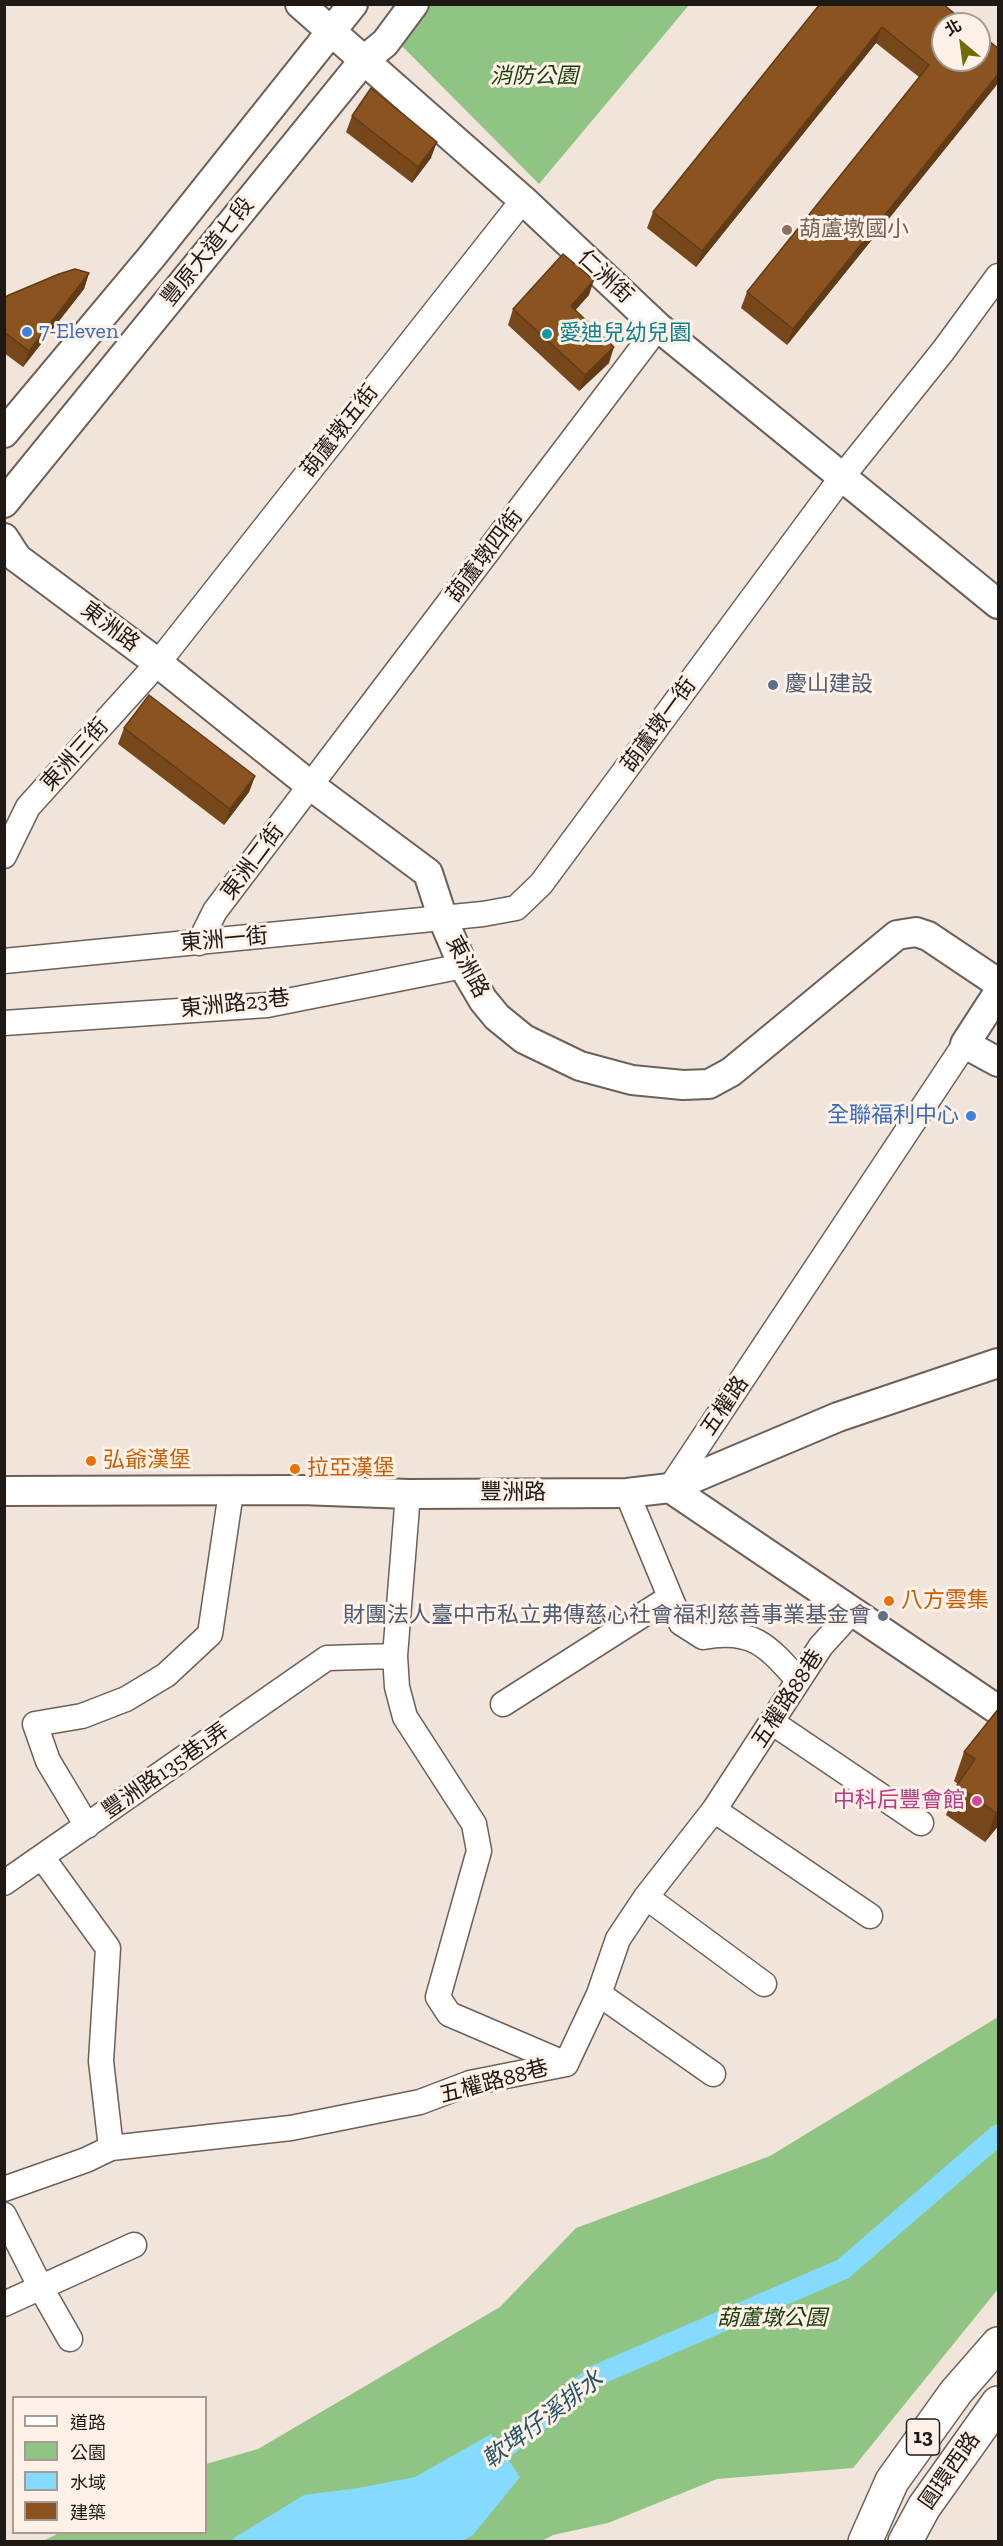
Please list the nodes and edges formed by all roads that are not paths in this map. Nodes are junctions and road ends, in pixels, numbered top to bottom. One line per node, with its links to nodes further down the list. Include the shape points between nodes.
1 (300, 4): 5 (street)
2 (315, 4): 5 (street)
3 (353, 4): 5 (street, 豐原大道七段)
4 (414, 4): 6 (street, 豐原大道七段, via 385,43)
5 (333, 31): 6 (street, 仁洲街); 10 (street, 豐原大道七段)
6 (364, 60): 7 (street, 仁洲街); 12 (street, 豐原大道七段)
7 (523, 200): 9 (street, 仁洲街); 15 (street, 葫蘆墩五街)
8 (999, 276): 11 (street, 葫蘆墩一街)
9 (658, 327): 11 (street, 仁洲街); 16 (street, 葫蘆墩四街)
10 (4, 433)
11 (842, 477): 14 (street, 仁洲街); 18 (street, 葫蘆墩一街, via 541,884 516,908)
12 (4, 503)
13 (4, 538): 15 (street, 東洲路, via 17,558)
14 (999, 604)
15 (158, 663): 16 (street, 東洲路); 17 (street, 東洲三街, via 28,807)
16 (311, 786): 18 (street, 東洲路, via 428,873); 19 (street, 東洲二街, via 215,911)
17 (4, 856)
18 (443, 919): 19 (street, 東洲一街); 21 (street, 東洲路)
19 (199, 943): 20 (street, 東洲一街)
20 (4, 961)
21 (463, 966): 22 (street, 東洲路, via 497,1017 539,1048 606,1074 683,1085 709,1084 731,1072 897,935 906,932 928,936); 24 (street, 東洲路23巷, via 267,1005)
22 (999, 982)
23 (999, 993): 25 (street, 五權路)
24 (4, 1023)
25 (965, 1044): 26 (street); 28 (street, 五權路)
26 (999, 1062)
27 (999, 1363): 28 (street, 豐洲路, via 838,1417)
28 (670, 1488): 31 (street, 豐洲路); 34 (street)
29 (4, 1491): 30 (street, 豐洲路)
30 (231, 1492): 32 (street, 豐洲路); 42 (street, via 210,1634 166,1675 126,1699 82,1716 35,1724 48,1761)
31 (627, 1493): 32 (street, 豐洲路); 33 (street)
32 (408, 1494): 35 (street)
33 (669, 1598): 36 (street, via 681,1623 703,1637 729,1632 756,1640); 37 (street)
34 (852, 1612): 36 (street, 五權路88巷, via 821,1646); 38 (street)
35 (395, 1656): 42 (street, 豐洲路135巷1弄, via 327,1658); 49 (street, via 397,1687 405,1717 474,1824 479,1851 438,1997 449,2014)
36 (798, 1680): 39 (street, 五權路88巷)
37 (503, 1704)
38 (999, 1710)
39 (773, 1723): 40 (street, 五權路88巷); 41 (street)
40 (714, 1810): 45 (street, 五權路88巷); 46 (street)
41 (921, 1823)
42 (87, 1826): 43 (street, 豐洲路135巷1弄)
43 (42, 1857): 44 (street, 豐洲路135巷1弄); 51 (street, via 108,1948 101,2061)
44 (4, 1883)
45 (646, 1897): 47 (street); 48 (street, 五權路88巷, via 618,1939)
46 (870, 1916)
47 (764, 1984)
48 (599, 1994): 49 (street, 五權路88巷); 50 (street)
49 (566, 2064): 51 (street, 五權路88巷, via 470,2083 420,2102 301,2126)
50 (713, 2074)
51 (111, 2148): 52 (street, 五權路88巷)
52 (4, 2190)
53 (4, 2215): 55 (street)
54 (134, 2245): 55 (street)
55 (40, 2288): 56 (street); 57 (street)
56 (4, 2304)
57 (70, 2339)
58 (999, 2344): 60 (main road, 圓環西路 / 13, via 956,2392 892,2481)
59 (999, 2403): 61 (main road, 圓環西路 / 13, via 924,2507)
60 (865, 2541)
61 (905, 2541)

